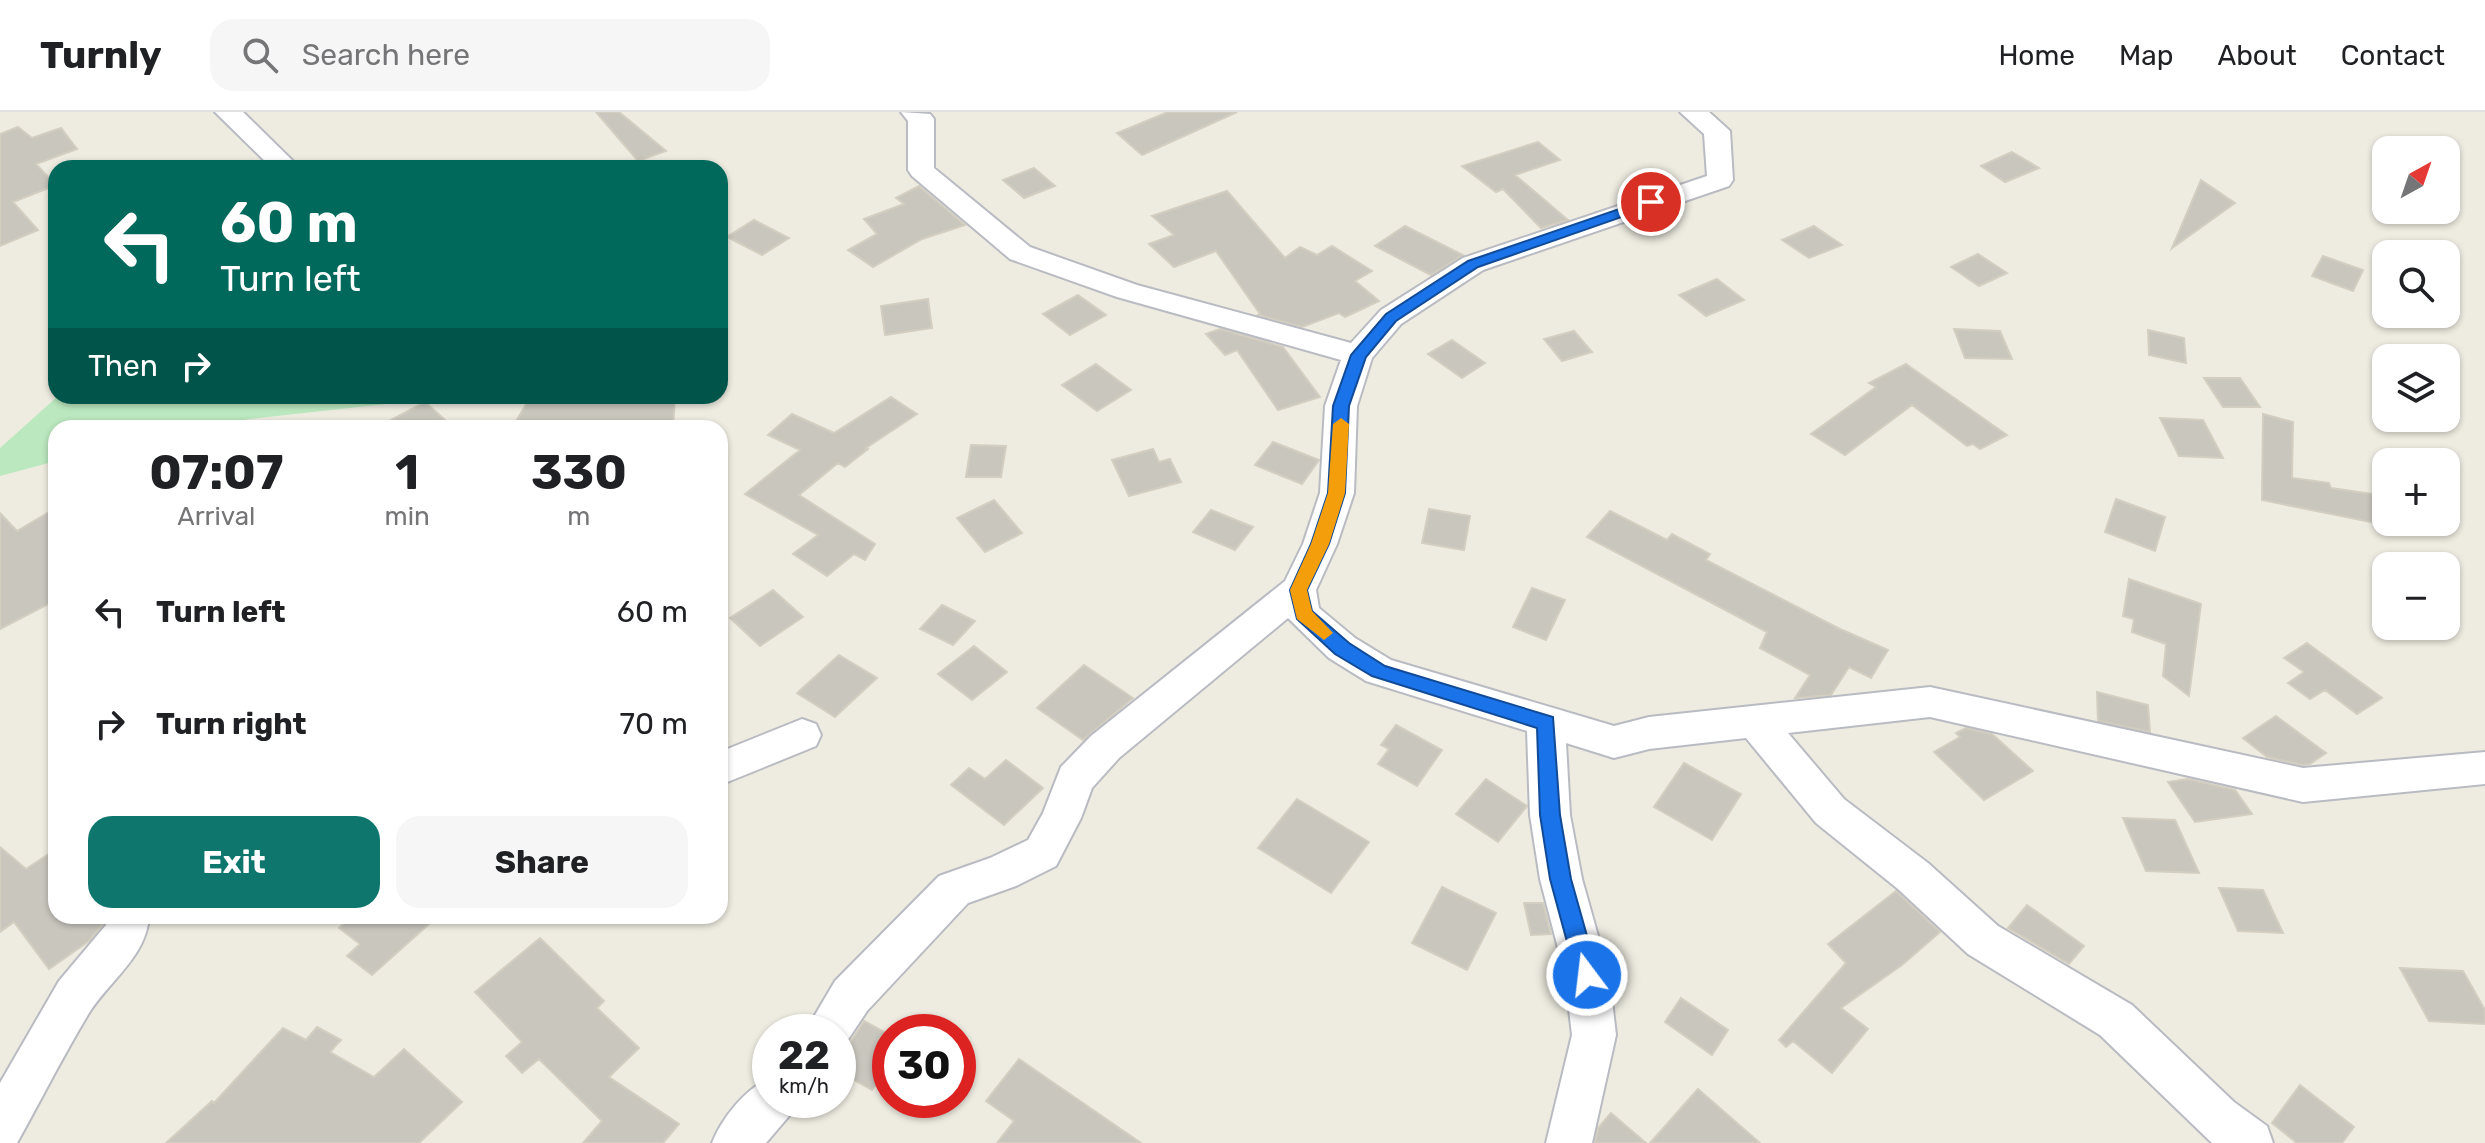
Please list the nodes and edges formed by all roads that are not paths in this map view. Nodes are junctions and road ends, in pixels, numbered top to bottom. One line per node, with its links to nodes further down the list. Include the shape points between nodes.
1 (228, 112): 4 (street)
2 (914, 112): 5 (street, via 921,119 921,170 1020,253 1127,291)
3 (1693, 112): 5 (street, via 1717,131 1720,180 1473,264 1391,317)
4 (279, 160)
5 (1358, 355): 6 (street, via 1341,406 1337,493)
6 (1298, 590): 8 (street, via 1303,614 1379,671); 13 (street, via 1105,747 1075,779 1042,853 954,889)
7 (1754, 720): 8 (street, via 1614,742); 10 (street, via 1930,702 2303,785); 18 (street, via 1830,811 1983,940 2116,1020)
8 (1546, 723): 17 (street, via 1550,815 1587,975 1594,1035)
9 (802, 735): 11 (street)
10 (2482, 762)
11 (728, 766)
12 (128, 924): 15 (street, via 127,932 75,996)
13 (839, 1014)
14 (757, 1118): 16 (street)
15 (0, 1128)
16 (735, 1143)
17 (1569, 1143)
18 (2250, 1143)

